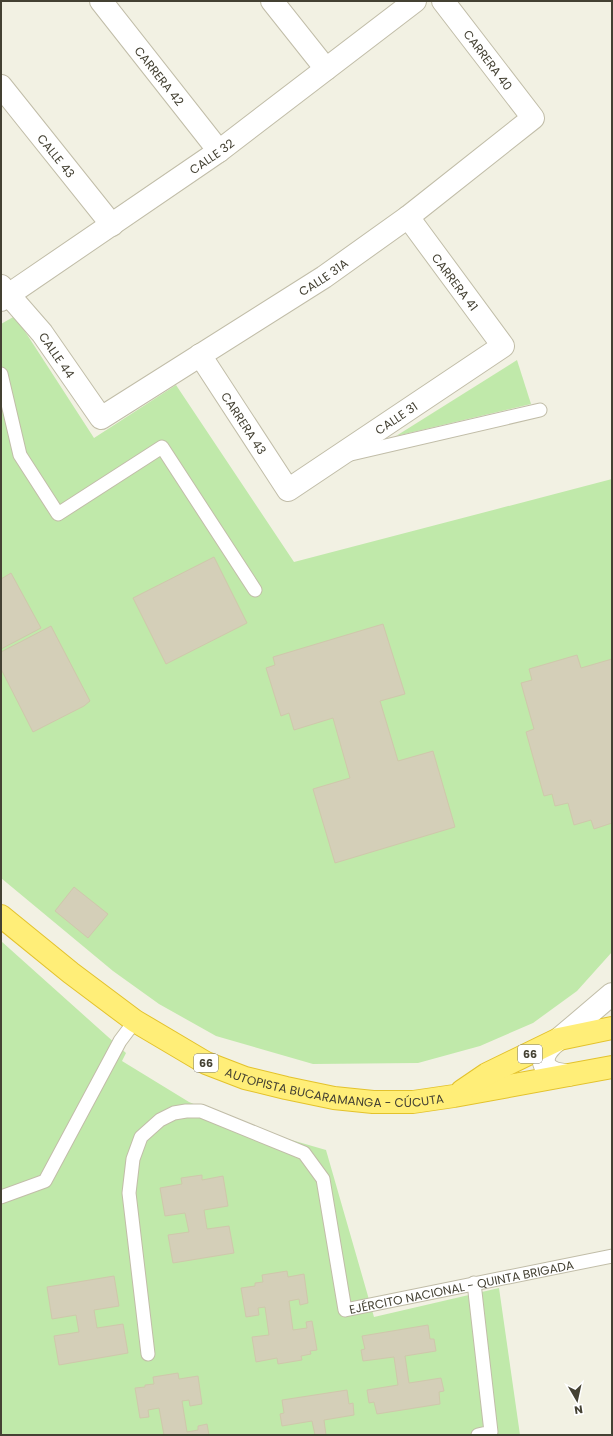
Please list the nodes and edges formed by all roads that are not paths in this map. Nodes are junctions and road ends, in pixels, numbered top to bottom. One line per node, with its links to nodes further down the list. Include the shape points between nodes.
1 (101, 1): 8 (street, CARRERA 42)
2 (272, 1): 5 (street)
3 (415, 1): 5 (street, CALLE 32)
4 (443, 1): 7 (street, CARRERA 40)
5 (326, 69): 8 (street, CALLE 32)
6 (1, 86): 10 (street, CALLE 43)
7 (533, 118): 9 (street, CALLE 31A)
8 (219, 151): 10 (street, CALLE 32)
9 (408, 218): 12 (street, CARRERA 41); 13 (street, CALLE 31A, via 324,276)
10 (112, 225): 11 (street, CALLE 32)
11 (4, 294): 16 (street, CALLE 44, via 42,333)
12 (503, 346): 17 (street, CALLE 31)
13 (200, 355): 16 (street, CALLE 31A); 18 (street, CARRERA 43)
14 (1, 374): 19 (lane, via 20,455 58,514 162,447)
15 (540, 410): 17 (lane)
16 (101, 418)
17 (339, 456): 18 (street, CALLE 31)
18 (288, 490)
19 (255, 590)
20 (1, 916): 22 (highway, AUTOPISTA BUCARAMANGA - CÚCUTA / 66)
21 (612, 994): 24 (street)
22 (135, 1021): 27 (highway, AUTOPISTA BUCARAMANGA - CÚCUTA / 66, via 206,1063 245,1078 286,1088 334,1098 373,1102 413,1102); 28 (lane, via 120,1041 45,1181)
23 (612, 1028): 24 (highway, 66)
24 (558, 1040): 26 (street, via 549,1046 545,1053 545,1066 552,1074); 27 (highway, 66, via 487,1074)
25 (612, 1067): 26 (highway, 66)
26 (568, 1075): 27 (highway, 66)
27 (454, 1096)
28 (1, 1197)
29 (612, 1256): 30 (lane, EJÉRCITO NACIONAL - QUINTA BRIGADA)
30 (474, 1283): 31 (lane, EJÉRCITO NACIONAL - QUINTA BRIGADA, via 345,1310 323,1179 304,1153 201,1112 180,1112 160,1120 141,1137 132,1159 129,1192); 32 (lane, via 491,1432)
31 (148, 1354)
32 (478, 1435)

